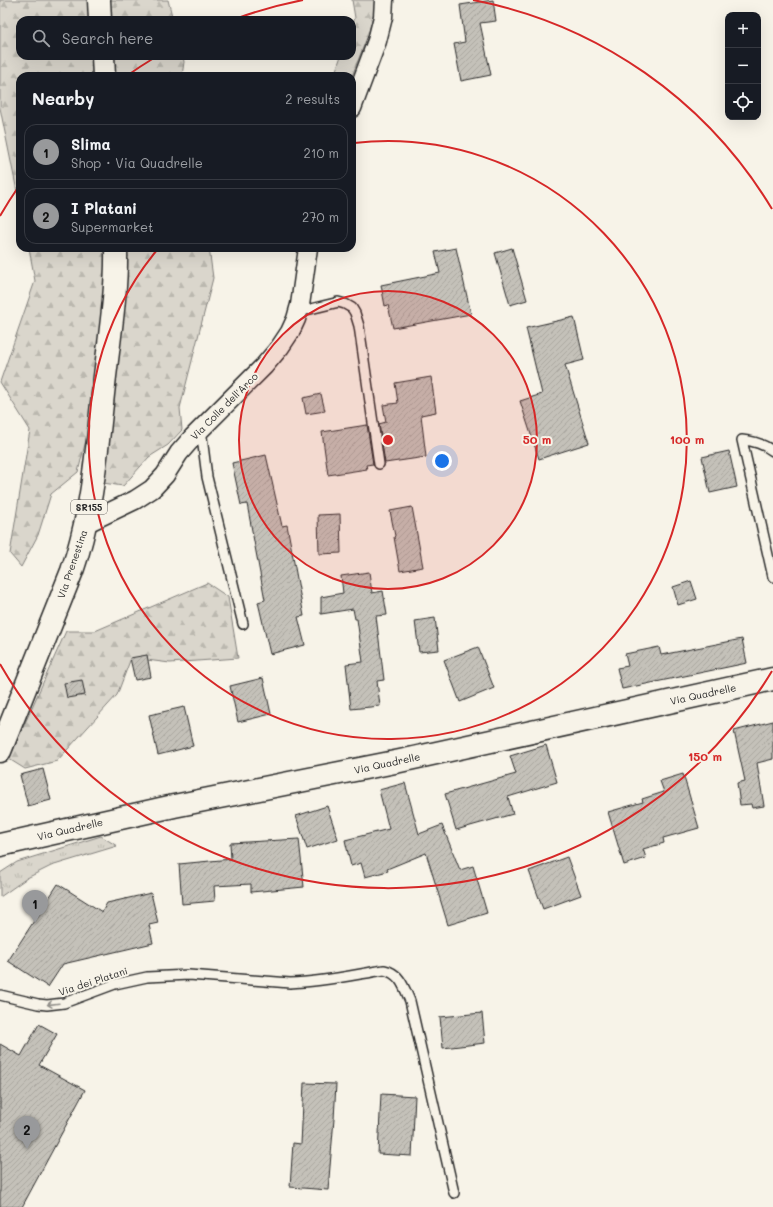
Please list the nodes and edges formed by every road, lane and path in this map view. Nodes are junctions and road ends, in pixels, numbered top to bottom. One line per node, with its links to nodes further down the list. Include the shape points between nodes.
1 (99, 0): 3 (street)
2 (384, 0): 6 (street, via 377,41)
3 (100, 16)
4 (103, 60): 5 (street)
5 (104, 72)
6 (356, 97)
7 (116, 252): 13 (street, Via Prenestina / SR155, via 93,482)
8 (307, 252): 9 (street, Via Colle dell'Arco)
9 (298, 312): 10 (street, Via Colle dell'Arco, via 290,332 280,347); 12 (lane, via 338,302 352,308 355,313)
10 (201, 429): 13 (street, Via Colle dell'Arco, via 185,445 152,489); 15 (lane, via 207,477)
11 (773, 451): 14 (lane, via 765,445 742,440)
12 (379, 464)
13 (85, 524): 17 (street, Via Prenestina / SR155, via 72,571)
14 (773, 577)
15 (243, 624)
16 (773, 679): 18 (street, Via Quadrelle)
17 (0, 751)
18 (0, 845)
19 (0, 995): 20 (lane, Via dei Platani, one-way to 19, via 413,1011 403,984 396,974 390,971 290,982 189,976 147,977 105,987 55,1005 38,1004)
20 (454, 1193)

